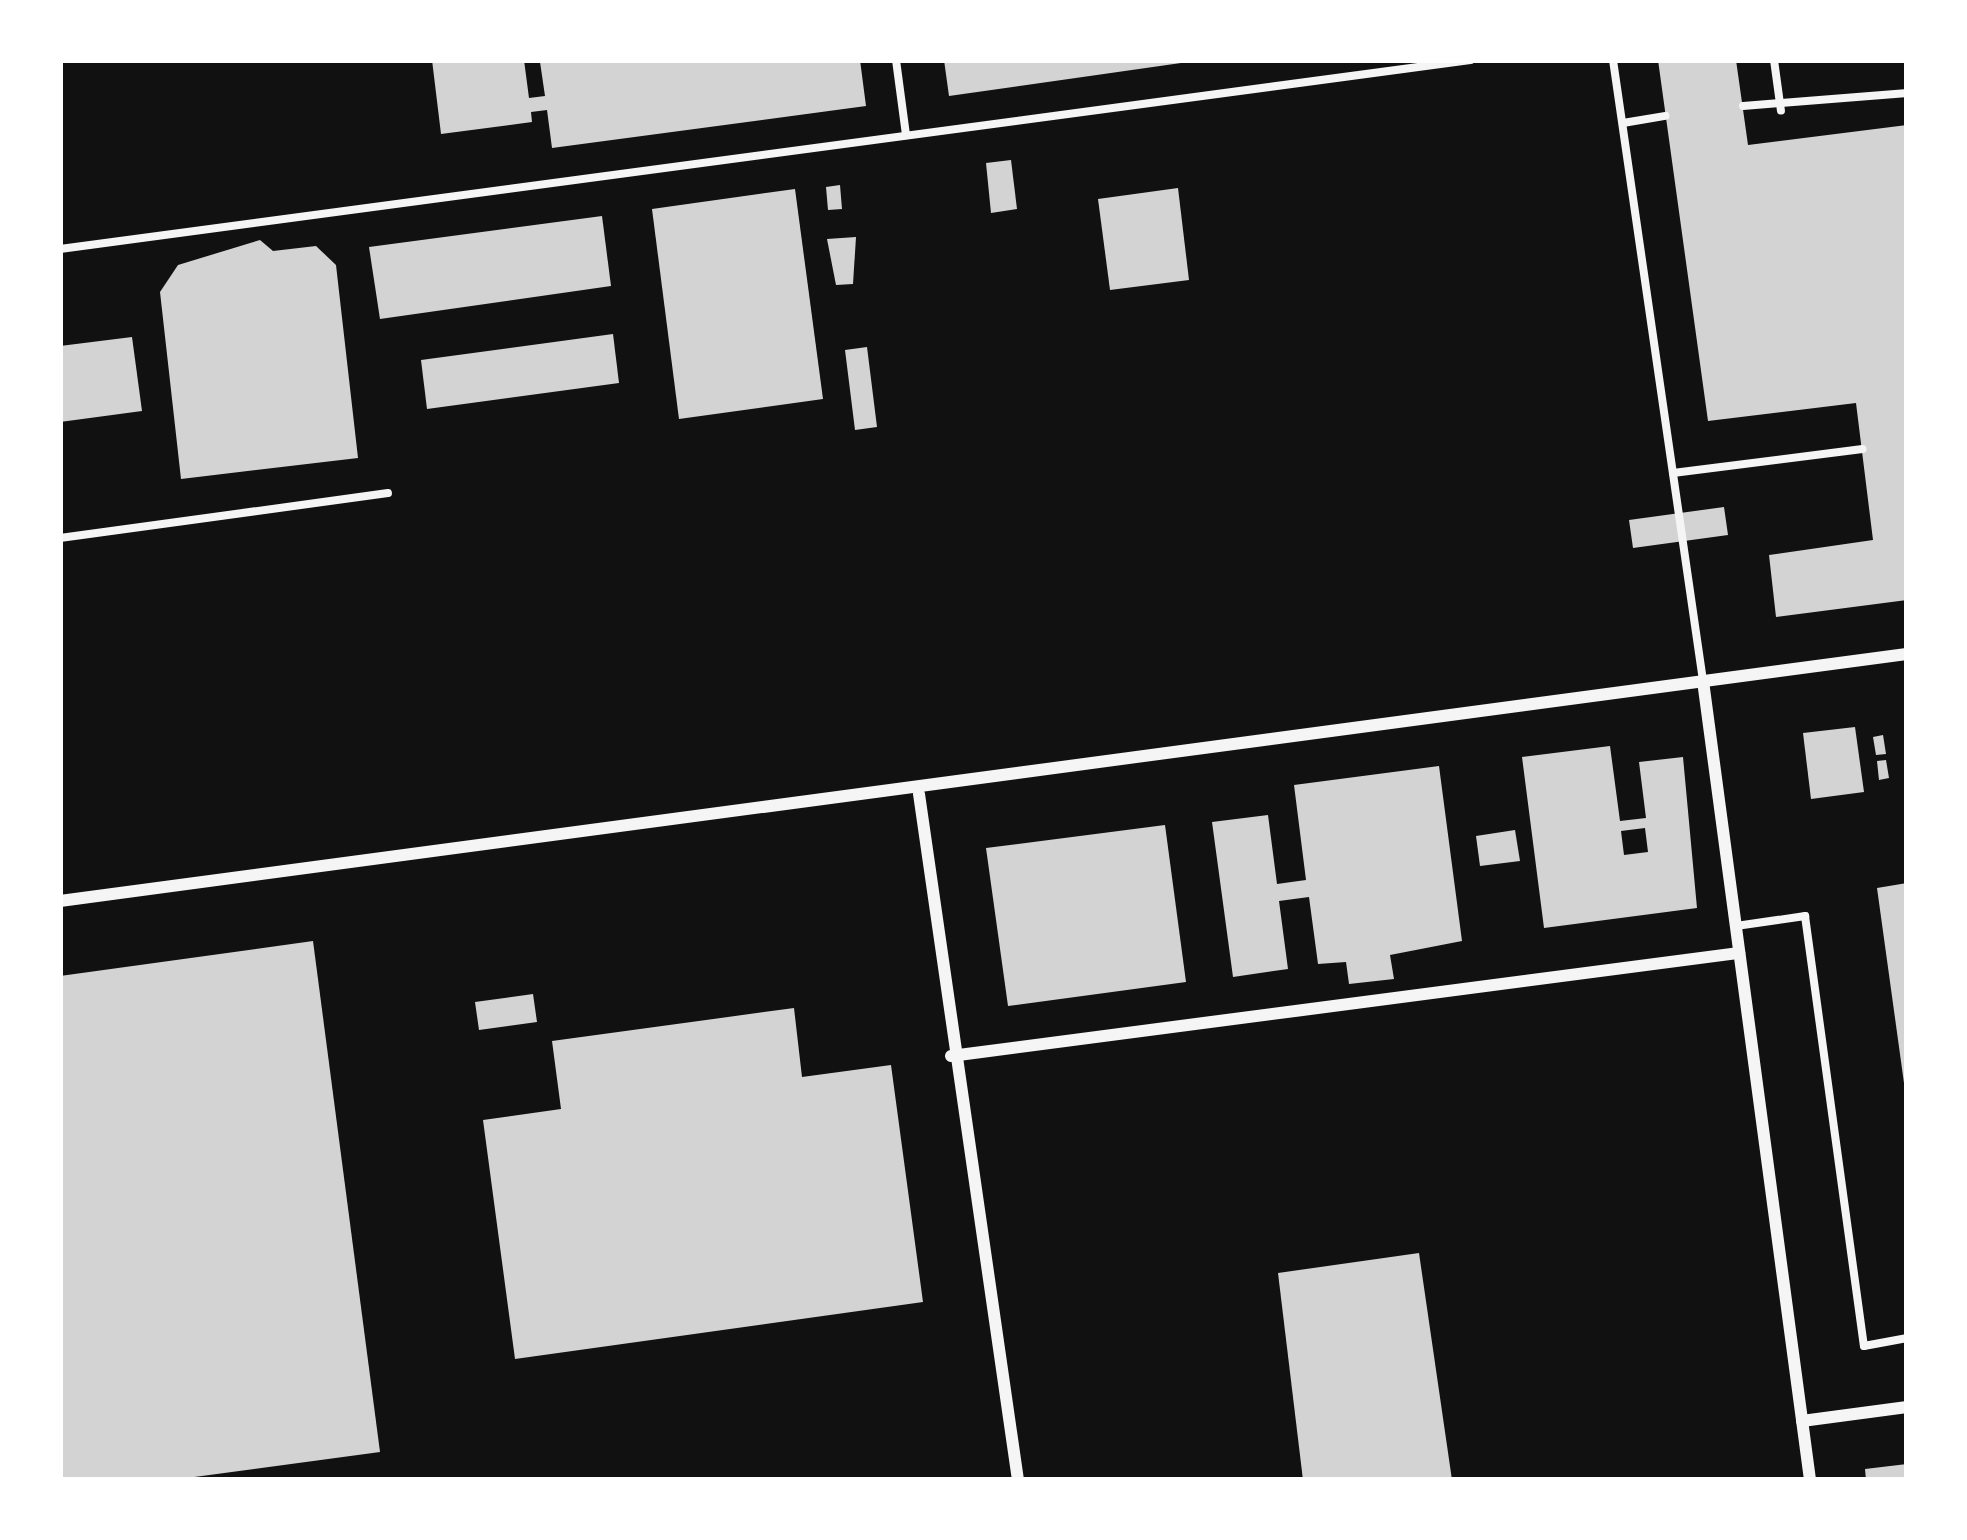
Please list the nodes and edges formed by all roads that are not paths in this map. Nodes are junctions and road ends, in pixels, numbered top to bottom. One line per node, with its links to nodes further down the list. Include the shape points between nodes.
1 (896, 60): 10 (lane)
2 (1470, 60): 10 (lane)
3 (1613, 60): 9 (lane)
4 (1774, 60): 7 (lane)
5 (1907, 93): 7 (lane)
6 (1743, 106): 7 (lane)
7 (1781, 111)
8 (1666, 116): 9 (lane)
9 (1623, 123): 13 (lane)
10 (906, 135): 11 (lane)
11 (60, 249)
12 (1862, 448): 13 (lane)
13 (1673, 473): 17 (lane)
14 (388, 493): 15 (lane)
15 (60, 538)
16 (1907, 654): 17 (street)
17 (1703, 681): 18 (street); 20 (street)
18 (919, 794): 19 (street); 22 (street)
19 (60, 902)
20 (1736, 926): 21 (street); 23 (lane, via 1805,916 1864,1346)
21 (1739, 953): 22 (street); 25 (street)
22 (950, 1056): 26 (street)
23 (1907, 1338)
24 (1907, 1407): 25 (street)
25 (1802, 1421): 27 (street)
26 (1018, 1480)
27 (1810, 1480)

